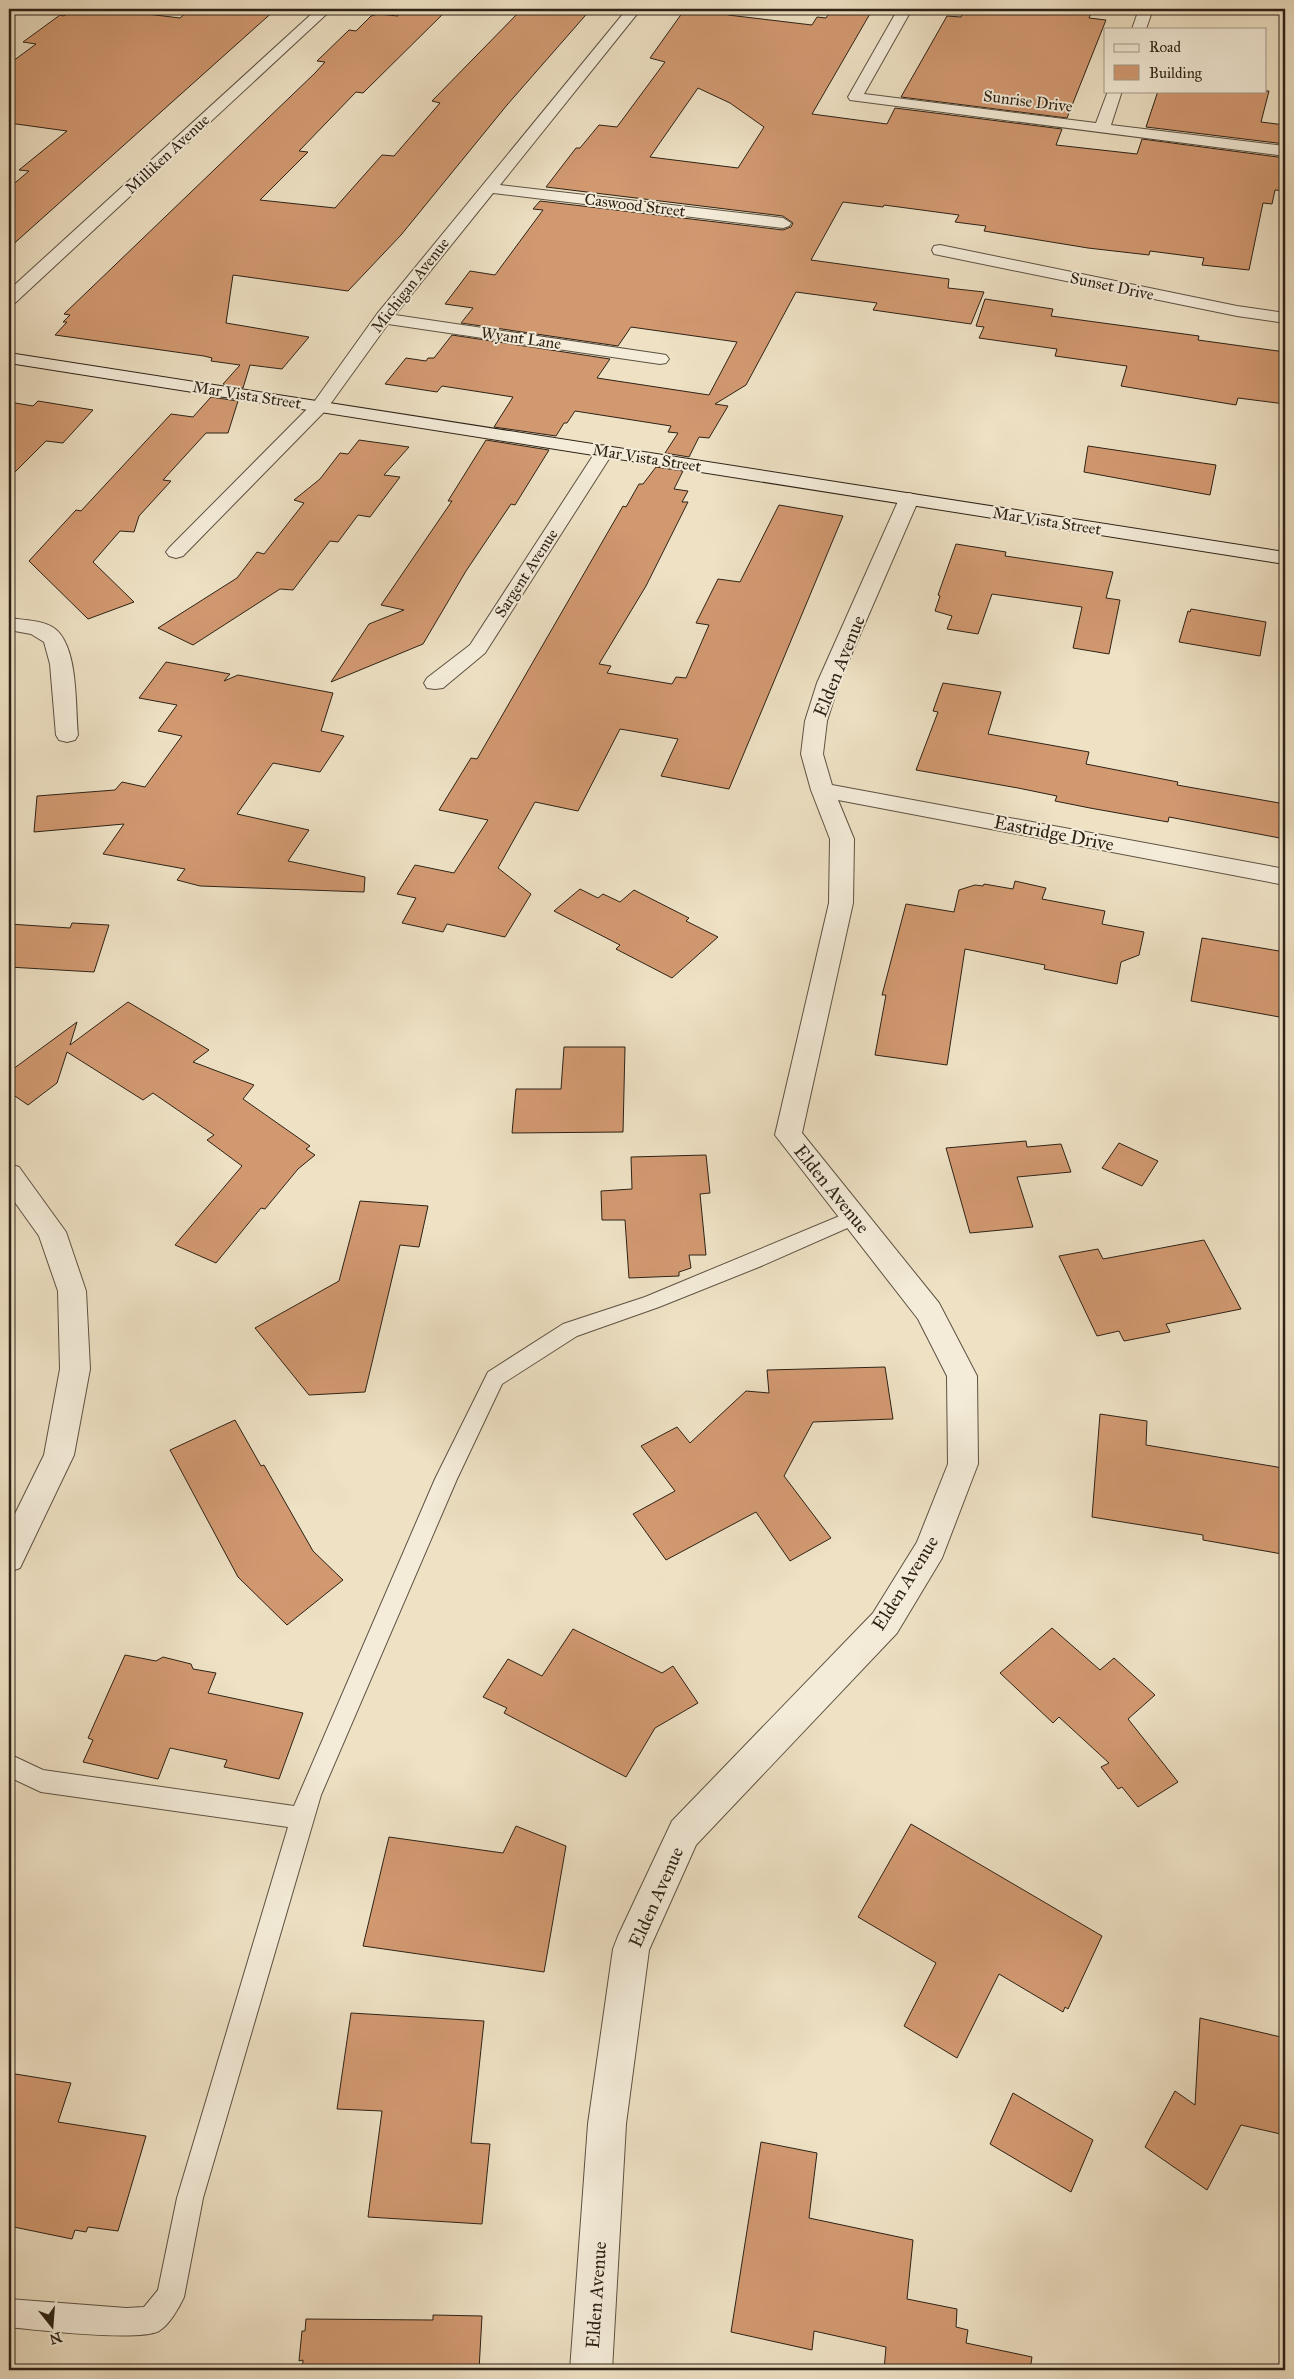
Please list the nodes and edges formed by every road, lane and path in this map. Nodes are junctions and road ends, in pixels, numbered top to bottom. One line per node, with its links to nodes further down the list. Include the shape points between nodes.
1 (324, 9): 12 (street, Milliken Avenue)
2 (634, 9): 9 (street, Michigan Avenue)
3 (906, 9): 7 (street, Sunrise Drive, via 856,97)
4 (1146, 9): 5 (street)
5 (1139, 28)
6 (1116, 92): 7 (street)
7 (1102, 128): 8 (street, Sunrise Drive)
8 (1285, 151)
9 (487, 188): 10 (street, Caswood Street); 13 (street, Michigan Avenue)
10 (783, 223)
11 (940, 250): 14 (street, Sunset Drive)
12 (9, 299)
13 (382, 318): 16 (street, Wyant Lane); 17 (street, Michigan Avenue)
14 (1285, 318)
15 (9, 358): 17 (street, Mar Vista Street)
16 (660, 359)
17 (320, 406): 18 (street, Mar Vista Street); 20 (street, Michigan Avenue)
18 (605, 451): 19 (street, Mar Vista Street); 23 (street, Sargent Avenue, via 478,648)
19 (909, 499): 21 (street, Mar Vista Street); 25 (street, Elden Avenue, via 828,683 816,721 812,754)
20 (176, 552)
21 (1285, 558)
22 (9, 624): 24 (street, via 48,634 59,650)
23 (435, 683)
24 (67, 735)
25 (822, 790): 26 (street, Eastridge Drive); 28 (street, Elden Avenue, via 842,839 841,904 788,1134)
26 (1285, 876)
27 (9, 1174): 29 (street, via 52,1232 72,1291 75,1369 59,1455)
28 (854, 1217): 31 (lane, via 652,1302 570,1330 495,1378 389,1609); 33 (street, Elden Avenue, via 928,1311 962,1376 963,1464 931,1548 885,1623 684,1833 632,1948 607,2124)
29 (9, 1558)
30 (9, 1765): 31 (lane, via 40,1781)
31 (302, 1818): 32 (lane, via 190,2198 170,2298 151,2320 126,2322)
32 (9, 2314)
33 (591, 2370)

